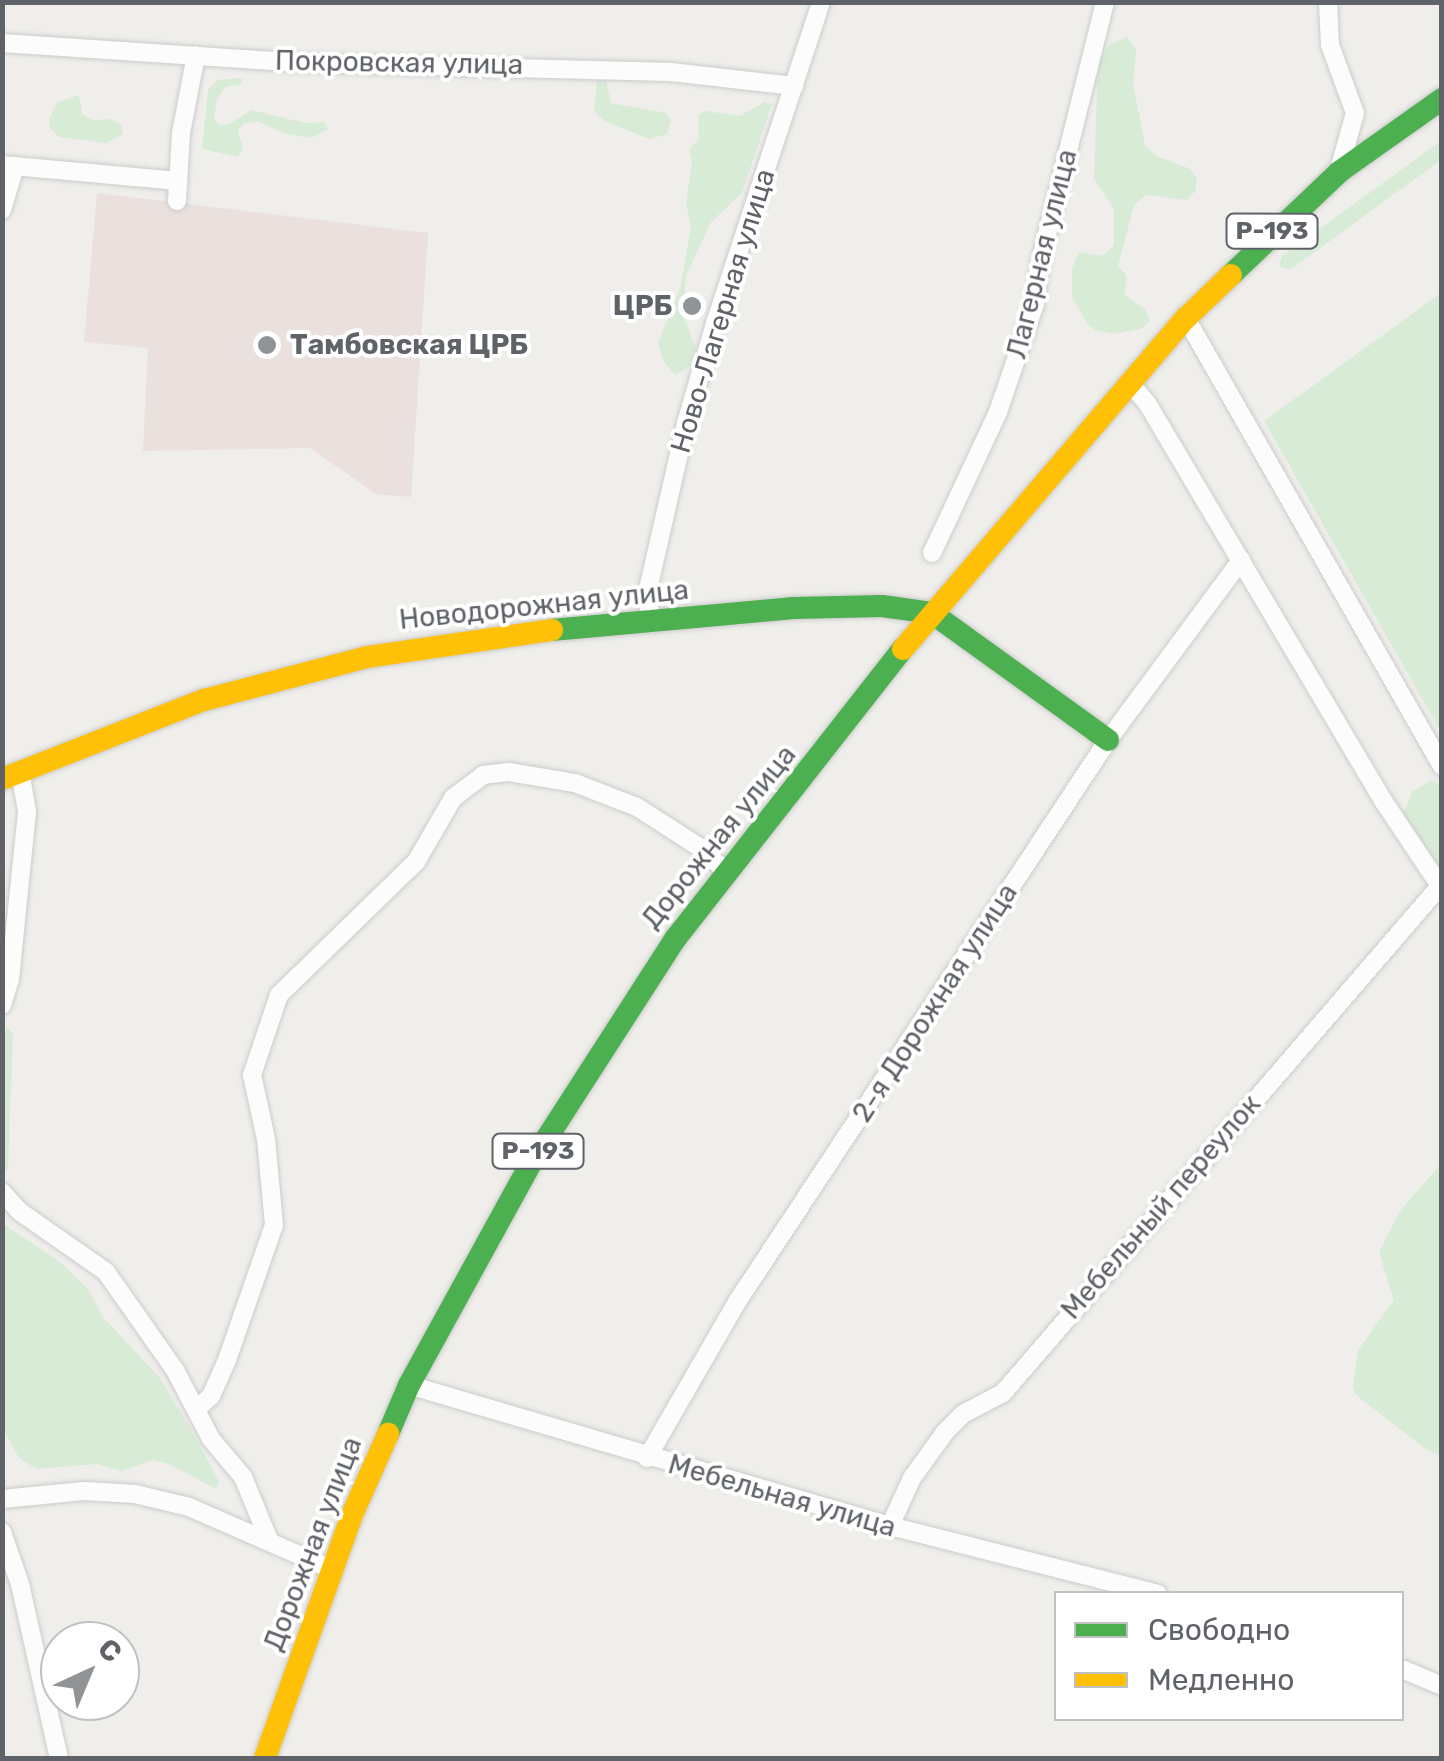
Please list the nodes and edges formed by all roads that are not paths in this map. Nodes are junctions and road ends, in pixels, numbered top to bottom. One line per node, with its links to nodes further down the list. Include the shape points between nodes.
1 (822, 2): 6 (street, Ново-Лагерная улица)
2 (1105, 2): 15 (street, Лагерная улица, via 1034,304 998,412)
3 (1328, 2): 9 (street, via 1330,44 1356,113)
4 (2, 44): 5 (street, Покровская улица)
5 (196, 55): 6 (street, Покровская улица, via 671,72); 10 (street)
6 (794, 86): 18 (street, Ново-Лагерная улица, via 686,423 646,598)
7 (1440, 102): 9 (main road, Дорожная улица / Р-193)
8 (8, 165): 10 (street); 12 (street)
9 (1339, 172): 13 (main road, Дорожная улица / Р-193)
10 (178, 181): 11 (street)
11 (178, 201)
12 (2, 210)
13 (1186, 318): 14 (main road, Дорожная улица / Р-193); 20 (street)
14 (1130, 382): 16 (street); 17 (main road, Дорожная улица / Р-193)
15 (932, 553)
16 (1241, 560): 19 (street, 2-я Дорожная улица); 23 (street)
17 (932, 613): 18 (main road, Новодорожная улица, via 882,606 794,608); 19 (main road); 22 (main road, Дорожная улица / Р-193)
18 (654, 623): 21 (main road, Новодорожная улица, via 514,633 298,672 120,730)
19 (1108, 740): 28 (street, 2-я Дорожная улица, via 737,1302)
20 (1442, 766)
21 (11, 775): 24 (street, via 27,812)
22 (727, 872): 26 (main road, Дорожная улица / Р-193, via 596,1057 476,1257); 27 (street, via 637,807 575,783 509,772 484,775 453,798 416,862 278,995 252,1075 274,1224 227,1360)
23 (1441, 888): 30 (street, Мебельный переулок, via 1003,1393 945,1432 912,1478)
24 (2, 1005)
25 (2, 1192): 27 (street, via 106,1272)
26 (409, 1385): 28 (street, Мебельная улица); 33 (main road, Дорожная улица / Р-193)
27 (198, 1408): 32 (street, via 211,1439 242,1477)
28 (647, 1458): 30 (street, Мебельная улица)
29 (2, 1499): 32 (street, via 135,1494 189,1506)
30 (890, 1526): 34 (street, Мебельная улица)
31 (2, 1532): 37 (street)
32 (270, 1540): 33 (street)
33 (333, 1570): 38 (main road, Дорожная улица / Р-193)
34 (1146, 1591)
35 (1404, 1670): 36 (street)
36 (1442, 1686)
37 (59, 1758)
38 (265, 1758)

